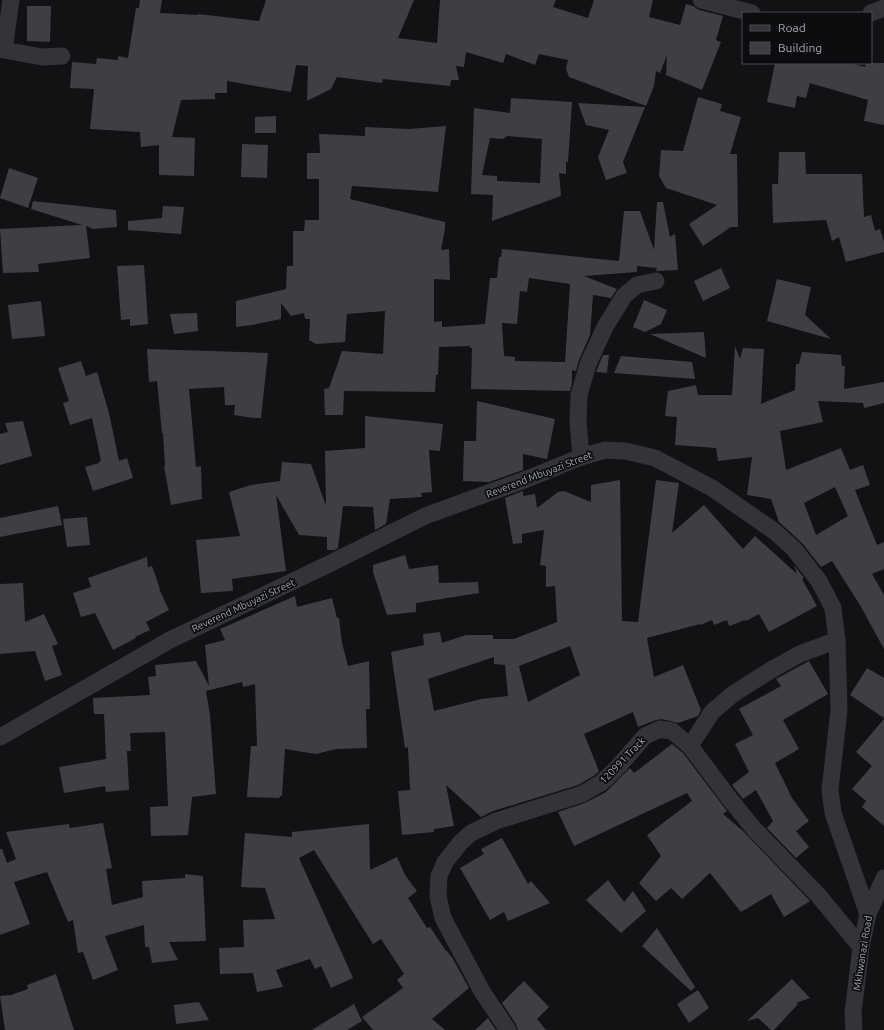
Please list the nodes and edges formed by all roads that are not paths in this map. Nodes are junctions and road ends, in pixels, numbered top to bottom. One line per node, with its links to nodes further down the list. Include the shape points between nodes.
1 (11, 0): 6 (street, via 4,50 42,57)
2 (702, 0): 4 (street)
3 (884, 8): 5 (street)
4 (748, 12)
5 (872, 13)
6 (62, 56)
7 (656, 281): 8 (street, via 637,285 624,296 602,332 588,364 579,402)
8 (581, 457): 9 (street, Reverend Mbuyazi Street, via 605,450 625,451 654,458 729,499 779,535 794,549 819,581 833,608); 10 (street, Reverend Mbuyazi Street, via 425,516 170,640)
9 (837, 640): 11 (street, via 800,654 733,694 712,712); 13 (street, Reverend Mbuyazi Street, via 839,710 830,790 833,813)
10 (0, 736)
11 (690, 746): 14 (street, 120991 Track, via 754,829 818,895); 15 (street, 120991 Track, via 672,731 660,729 645,736 601,783 582,794 496,821 471,833 445,862 439,876 438,896 443,918 483,993)
12 (884, 878): 13 (street, Mkhwanazi Road)
13 (868, 914): 14 (street, Mkhwanazi Road)
14 (861, 947): 16 (street, Mkhwanazi Road, via 853,1014)
15 (508, 1030)
16 (854, 1030)

